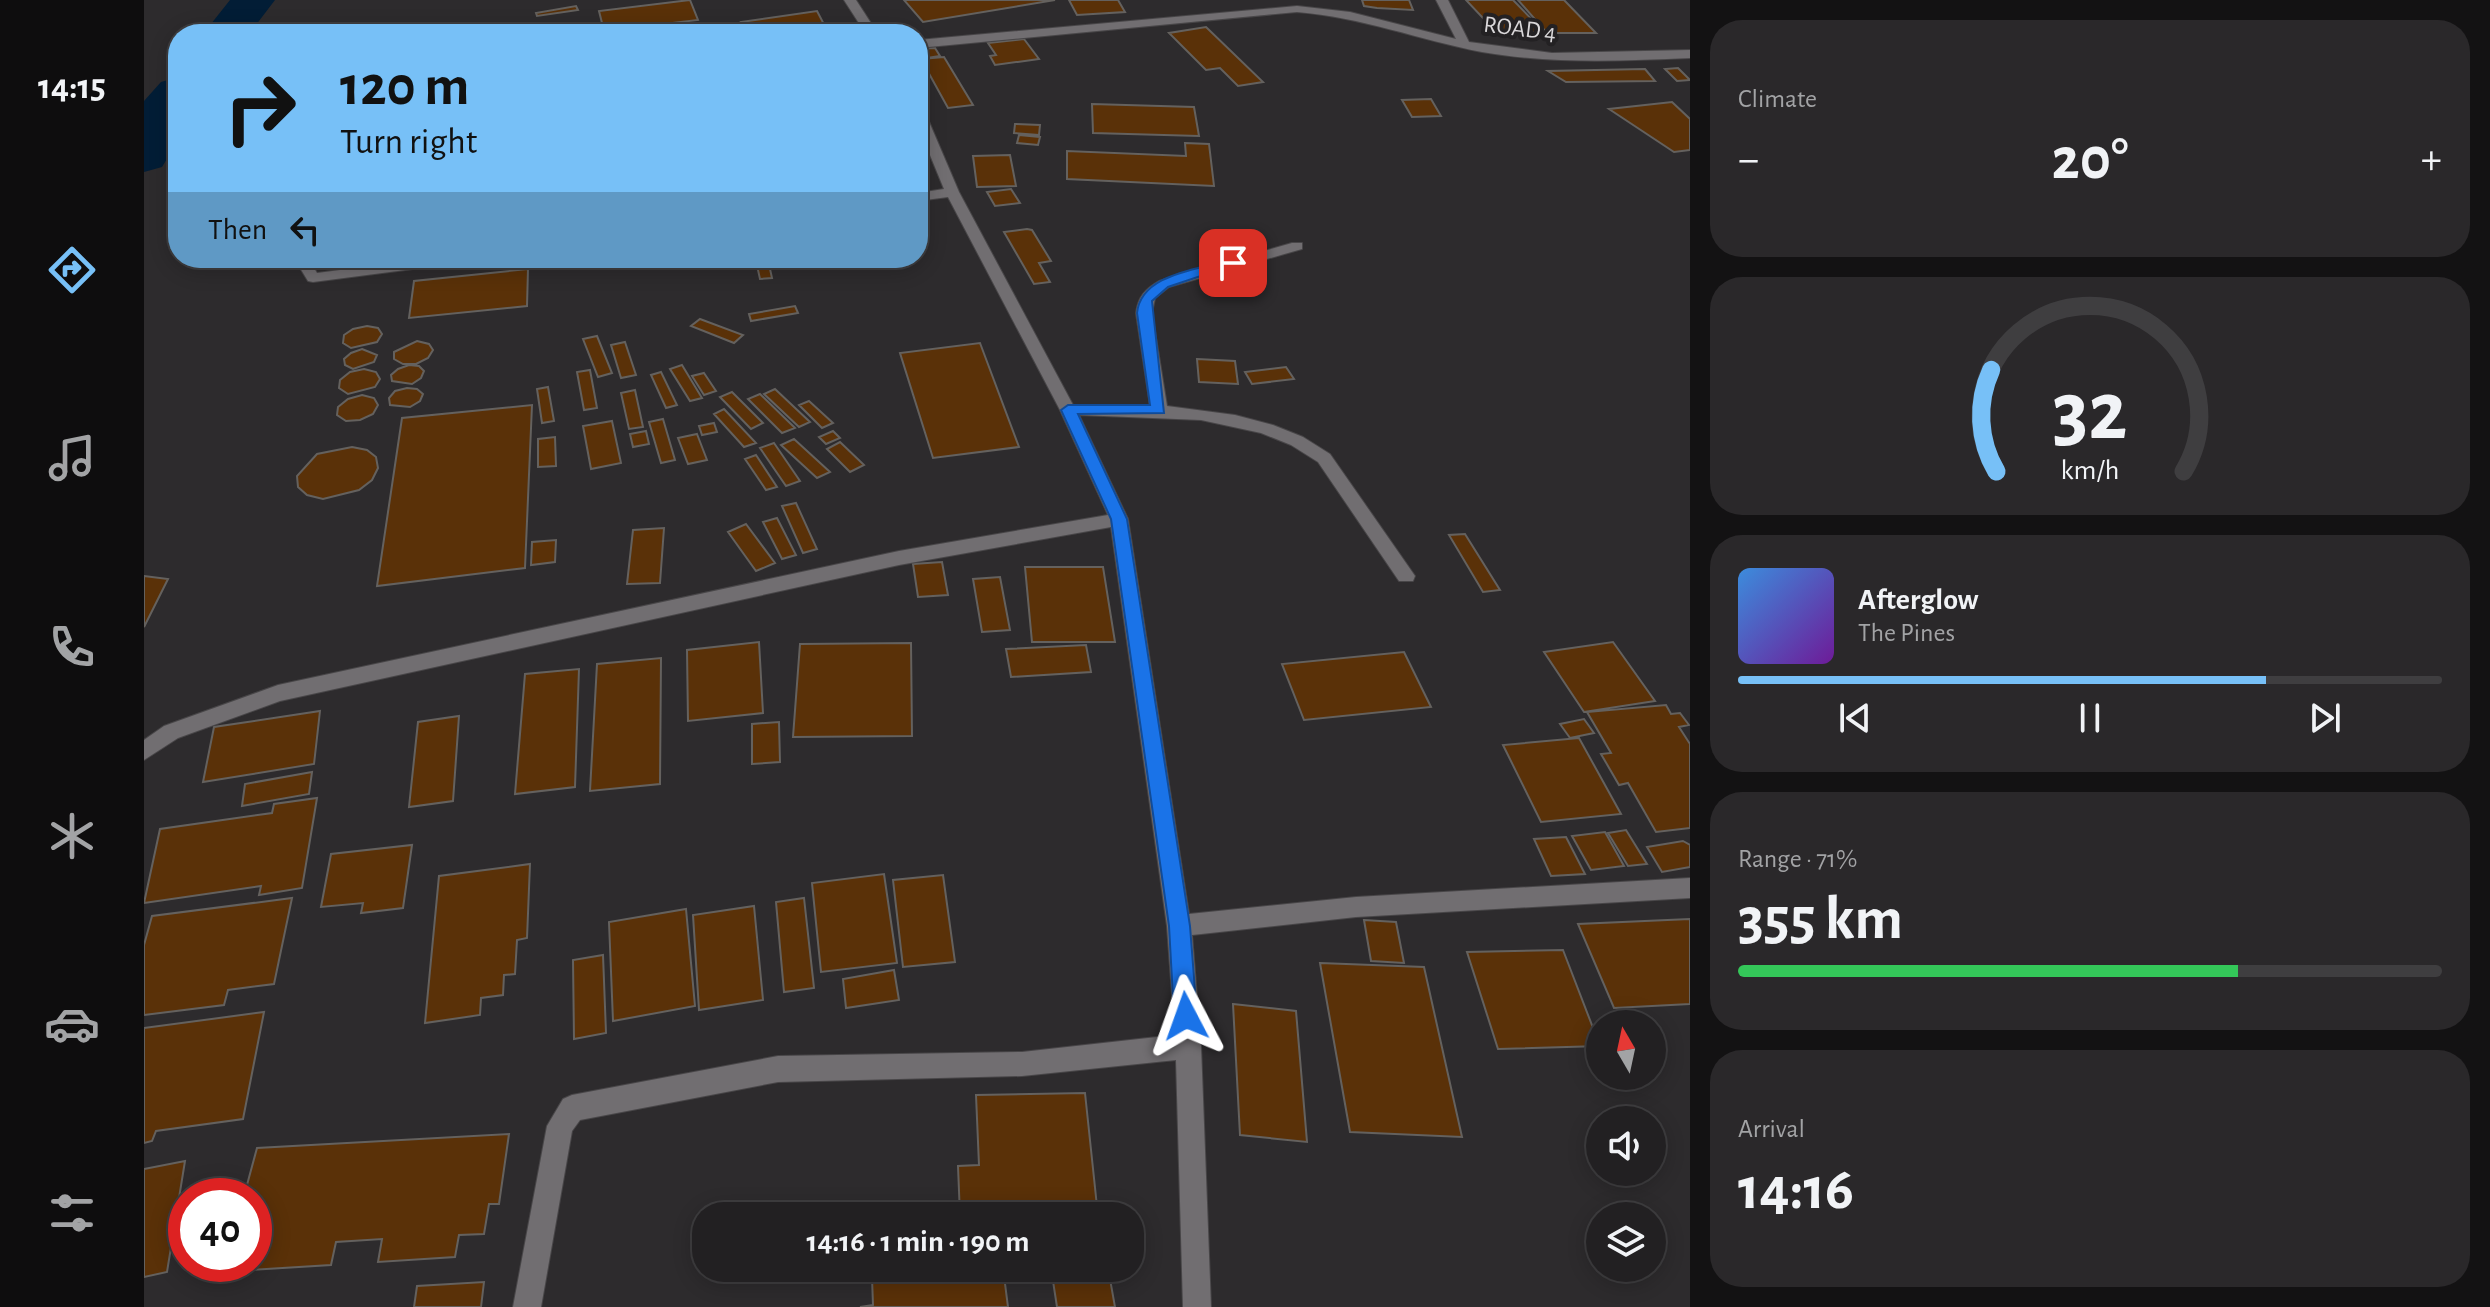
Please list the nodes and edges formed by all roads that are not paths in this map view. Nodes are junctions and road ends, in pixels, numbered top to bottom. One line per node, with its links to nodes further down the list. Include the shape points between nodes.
1 (850, 0): 5 (street)
2 (1346, 0): 4 (street)
3 (1442, 0): 7 (street)
4 (1351, 14): 6 (street, ROAD 4, via 1297,9); 7 (street, ROAD 4)
5 (866, 24)
6 (928, 43)
7 (1464, 43): 8 (street, ROAD 4, via 1564,56)
8 (1690, 54)
9 (928, 134): 10 (street)
10 (952, 192): 11 (street); 15 (street)
11 (928, 196)
12 (1297, 246): 16 (street, via 1151,291 1144,313)
13 (307, 268): 14 (street, via 313,278)
14 (390, 268)
15 (1068, 410): 16 (street); 17 (street)
16 (1159, 410): 18 (street, via 1210,417 1308,446 1324,458)
17 (1119, 519): 19 (street, via 899,558 278,693 171,732); 21 (street)
18 (1406, 576)
19 (144, 751)
20 (1690, 888): 21 (street, via 1356,907)
21 (1179, 926): 22 (street)
22 (1188, 1046): 23 (street, via 1022,1064 778,1069 572,1108 560,1126); 24 (street)
23 (527, 1307)
24 (1197, 1307)

